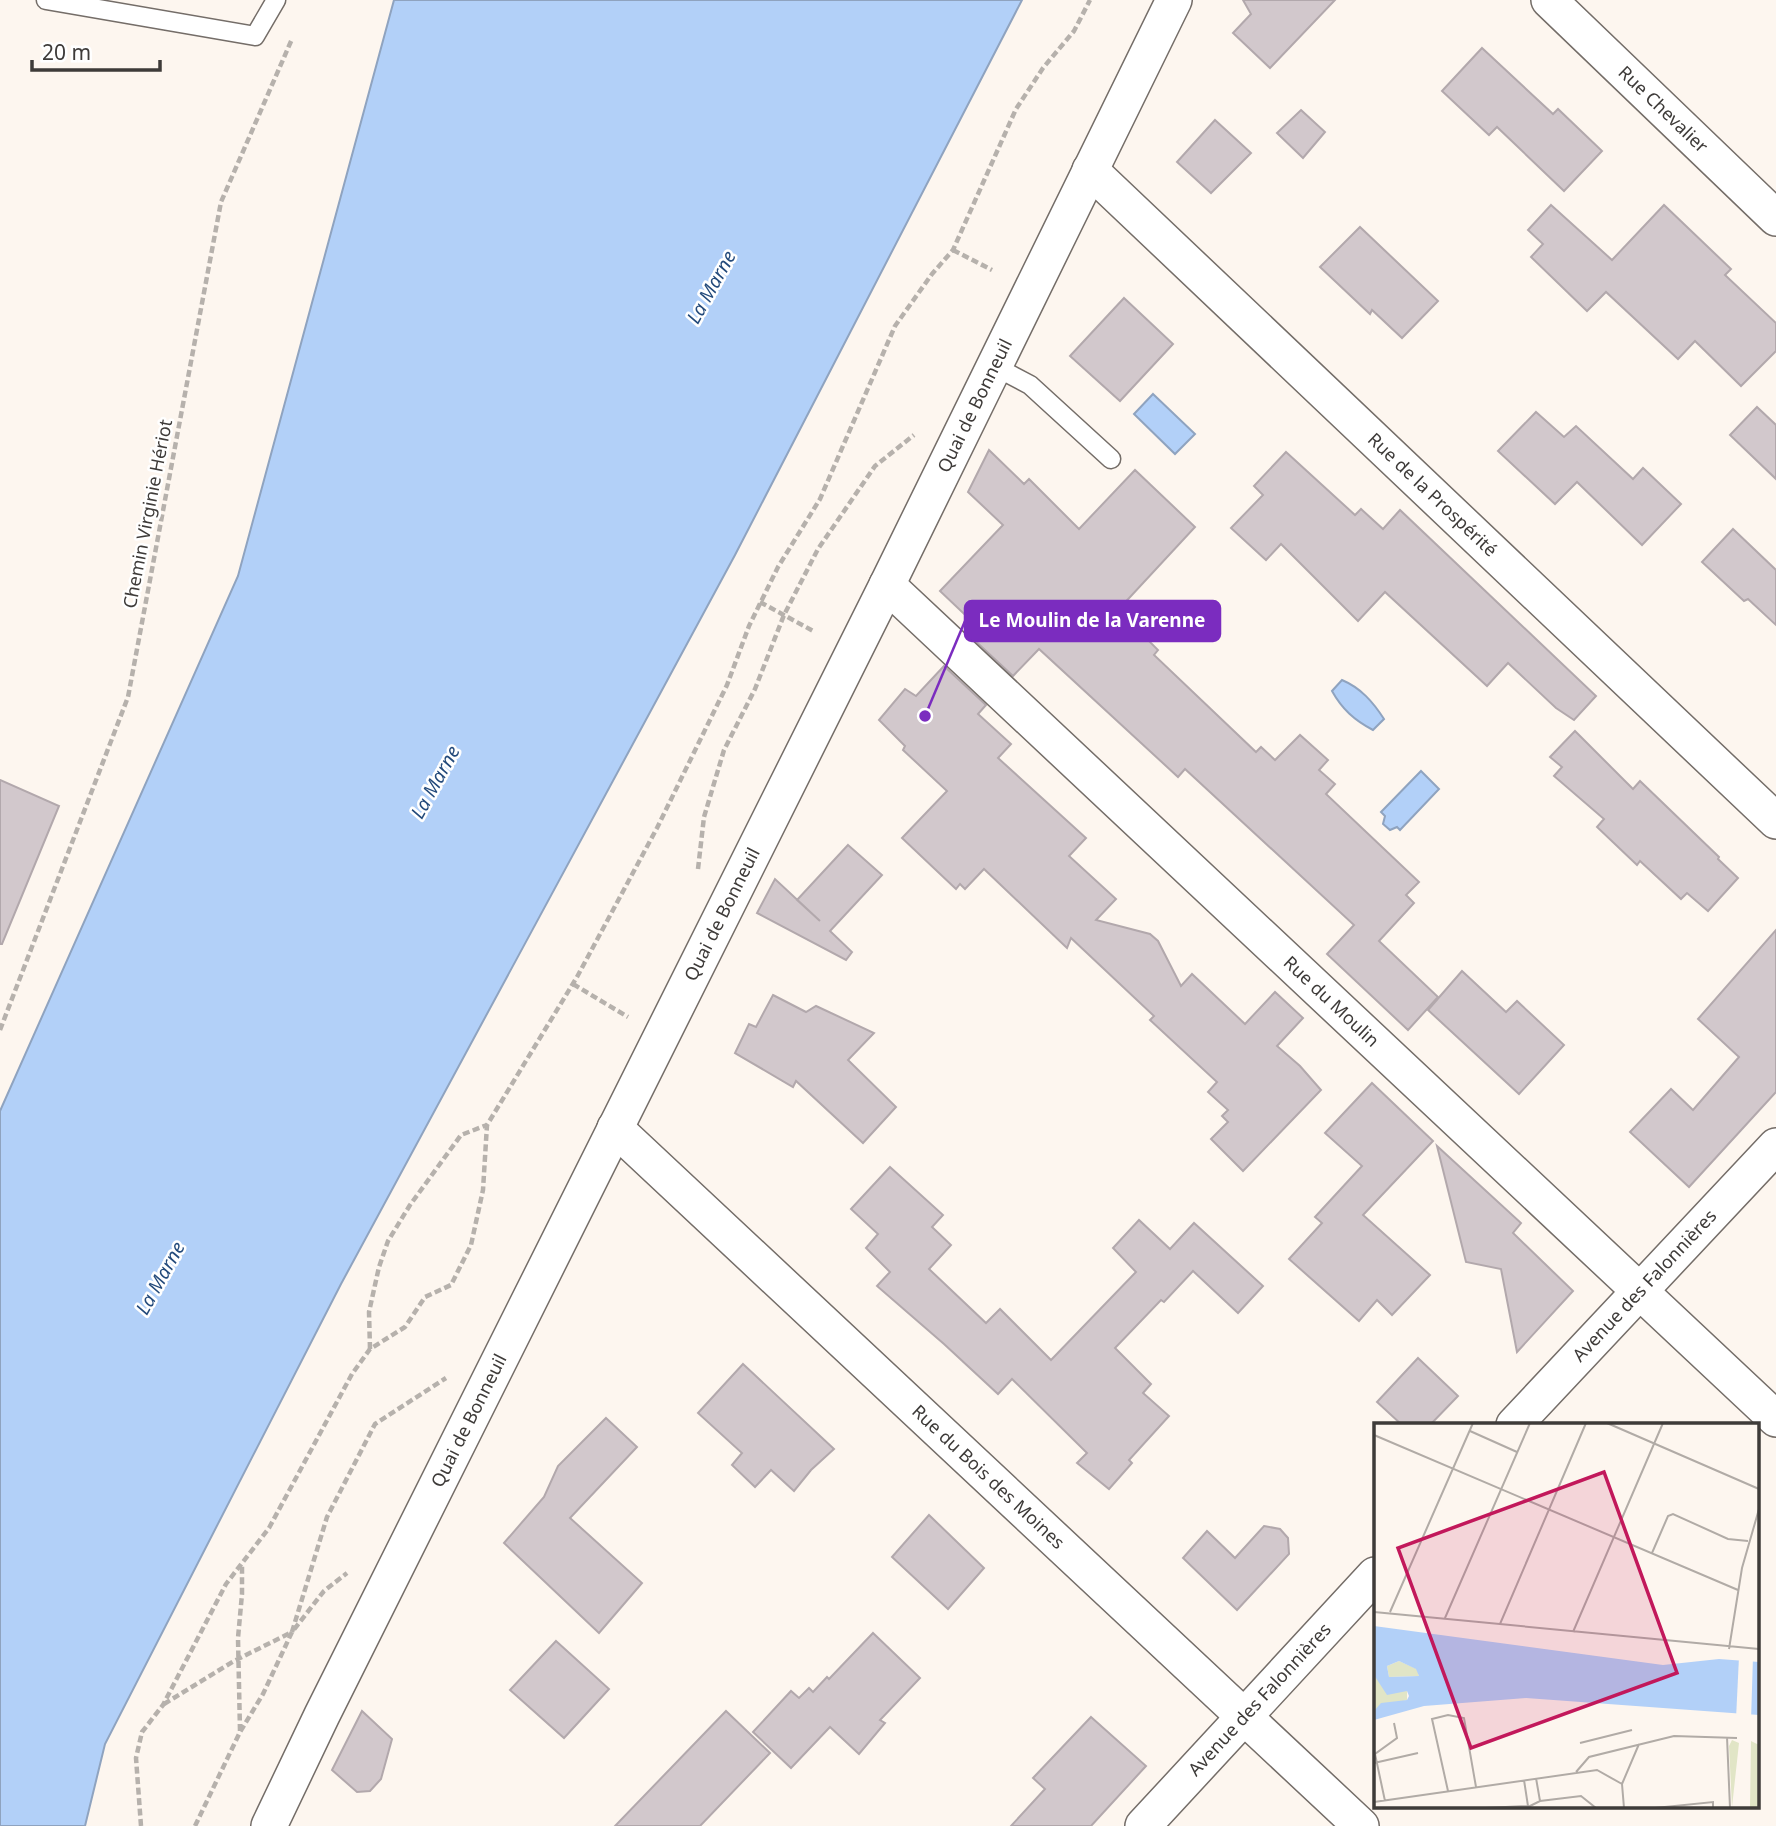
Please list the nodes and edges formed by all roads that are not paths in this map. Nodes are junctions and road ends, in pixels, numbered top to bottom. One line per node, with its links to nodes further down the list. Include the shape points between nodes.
1 (46, 0): 2 (lane, via 255,36)
2 (276, 0)
3 (1174, 0): 5 (street, Quai de Bonneuil)
4 (1549, 0): 6 (street, Rue Chevalier)
5 (1090, 170): 7 (street, Quai de Bonneuil); 10 (street, Rue de la Prospérité)
6 (1776, 218)
7 (994, 366): 8 (lane, via 1030,385); 9 (street, Quai de Bonneuil)
8 (1111, 459)
9 (887, 585): 11 (street, Quai de Bonneuil); 13 (street, Rue du Moulin)
10 (1776, 821)
11 (615, 1128): 17 (street, Rue du Bois des Moines); 18 (street, Quai de Bonneuil)
12 (1776, 1146): 13 (street, Avenue des Falonnières)
13 (1639, 1291): 14 (street, Rue du Moulin); 15 (street, Avenue des Falonnières)
14 (1776, 1419)
15 (1516, 1423)
16 (1374, 1576): 17 (street, Avenue des Falonnières)
17 (1245, 1716): 19 (street, Avenue des Falonnières); 20 (street, Rue du Bois des Moines)
18 (269, 1826)
19 (1143, 1826)
20 (1361, 1826)

